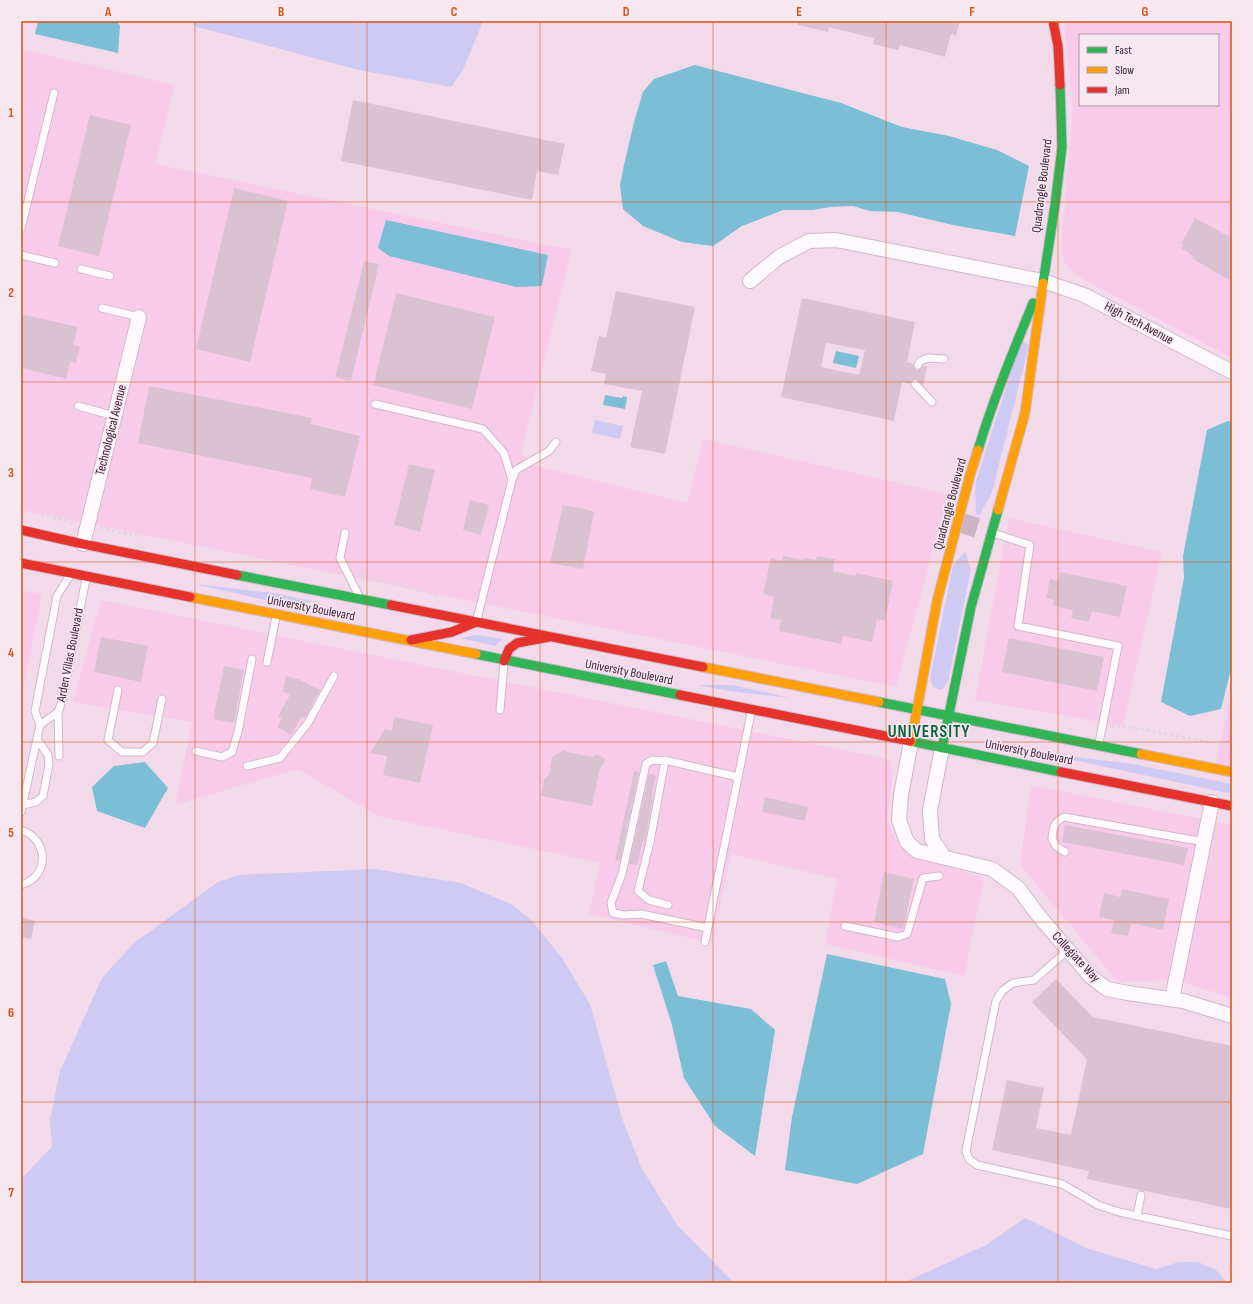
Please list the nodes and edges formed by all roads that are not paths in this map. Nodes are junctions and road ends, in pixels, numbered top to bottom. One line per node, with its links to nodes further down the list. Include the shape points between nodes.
1 (1053, 21): 9 (main road, Quadrangle Boulevard, via 1058,46 1062,147)
2 (54, 93): 3 (lane)
3 (21, 228)
4 (21, 255): 5 (lane)
5 (56, 263)
6 (81, 269): 7 (lane)
7 (110, 276)
8 (750, 281): 9 (street, High Tech Avenue, via 779,257 809,241 836,240)
9 (1042, 281): 14 (street, High Tech Avenue, via 1084,295); 23 (main road, Quadrangle Boulevard, via 1024,413); 47 (main road, Quadrangle Boulevard, via 990,411 970,475 937,601)
10 (102, 308): 11 (lane)
11 (139, 317): 19 (street, Technological Avenue)
12 (944, 359): 13 (lane, via 928,358 920,361)
13 (918, 365)
14 (1232, 372)
15 (915, 384): 16 (lane)
16 (932, 402)
17 (375, 404): 21 (lane, via 483,429 504,453)
18 (78, 406): 19 (lane)
19 (115, 416): 25 (street, Technological Avenue)
20 (556, 442): 21 (lane, via 549,451 516,470)
21 (512, 480): 36 (lane)
22 (21, 530): 25 (main road, University Boulevard)
23 (991, 532): 49 (main road, Quadrangle Boulevard, via 971,607); 53 (lane, via 1030,545 1018,626 1118,646)
24 (345, 533): 34 (lane, via 340,558)
25 (79, 548): 28 (main road, University Boulevard)
26 (21, 558): 27 (main road)
27 (41, 558)
28 (156, 558): 29 (main road); 34 (main road, University Boulevard)
29 (120, 560)
30 (21, 563): 32 (main road, University Boulevard)
31 (83, 566): 32 (main road)
32 (71, 574): 33 (main road, University Boulevard); 50 (lane, Arden Villas Boulevard, via 57,596 35,711)
33 (87, 577): 35 (main road, University Boulevard); 48 (lane, Arden Villas Boulevard)
34 (360, 598): 36 (main road, University Boulevard)
35 (276, 615): 38 (main road, University Boulevard); 41 (lane)
36 (476, 622): 37 (main road, University Boulevard); 38 (main road, via 447,634)
37 (548, 636): 40 (main road, via 517,643 508,649); 47 (main road, University Boulevard)
38 (405, 641): 40 (main road, University Boulevard)
39 (252, 659): 55 (lane, via 232,752 222,757)
40 (504, 661): 45 (lane); 46 (main road, University Boulevard)
41 (267, 662)
42 (334, 676): 58 (lane, via 308,723 280,758)
43 (118, 690): 44 (lane, via 108,740 122,752 142,752 153,743)
44 (162, 699)
45 (500, 710)
46 (752, 710): 52 (main road, University Boulevard); 60 (lane)
47 (916, 710): 49 (main road, University Boulevard); 52 (main road, Quadrangle Boulevard)
48 (58, 712): 50 (lane, Arden Villas Boulevard); 56 (lane)
49 (949, 716): 53 (main road, University Boulevard); 54 (main road, Quadrangle Boulevard)
50 (40, 725): 51 (lane, Arden Villas Boulevard)
51 (37, 739): 63 (lane, Arden Villas Boulevard); 63 (lane, via 49,760 43,796)
52 (911, 742): 54 (main road, University Boulevard); 67 (street, Collegiate Way, via 899,820 907,842 917,851)
53 (1098, 745): 59 (main road, University Boulevard)
54 (942, 748): 61 (main road, University Boulevard); 67 (street, via 930,810 932,839)
55 (196, 751)
56 (59, 756)
57 (665, 760): 60 (lane); 70 (lane, via 638,892 649,900); 72 (lane, via 652,760 646,764 622,874 611,903 613,913 641,914)
58 (247, 766)
59 (1232, 772)
60 (738, 777): 72 (lane)
61 (1212, 802): 62 (main road, University Boulevard); 65 (street)
62 (1232, 806)
63 (22, 808)
64 (21, 830): 69 (lane, via 28,832 39,843 43,862 34,878)
65 (1204, 842): 66 (lane, via 1064,817 1057,820 1052,840); 75 (street)
66 (1065, 852)
67 (944, 857): 74 (street, Collegiate Way, via 992,869 1018,888)
68 (939, 876): 71 (lane, via 923,878 907,934 898,937)
69 (21, 885)
70 (668, 905)
71 (845, 926)
72 (708, 928): 73 (lane)
73 (705, 942)
74 (1068, 950): 75 (street, Collegiate Way, via 1091,977 1107,989); 78 (lane, via 1034,980 1013,983 1002,991 996,1000 966,1151 969,1159 977,1165 1062,1184 1098,1204)
75 (1172, 999): 76 (street, Collegiate Way, via 1183,1000)
76 (1232, 1016)
77 (1141, 1195): 78 (lane)
78 (1137, 1216): 79 (lane)
79 (1232, 1236)

